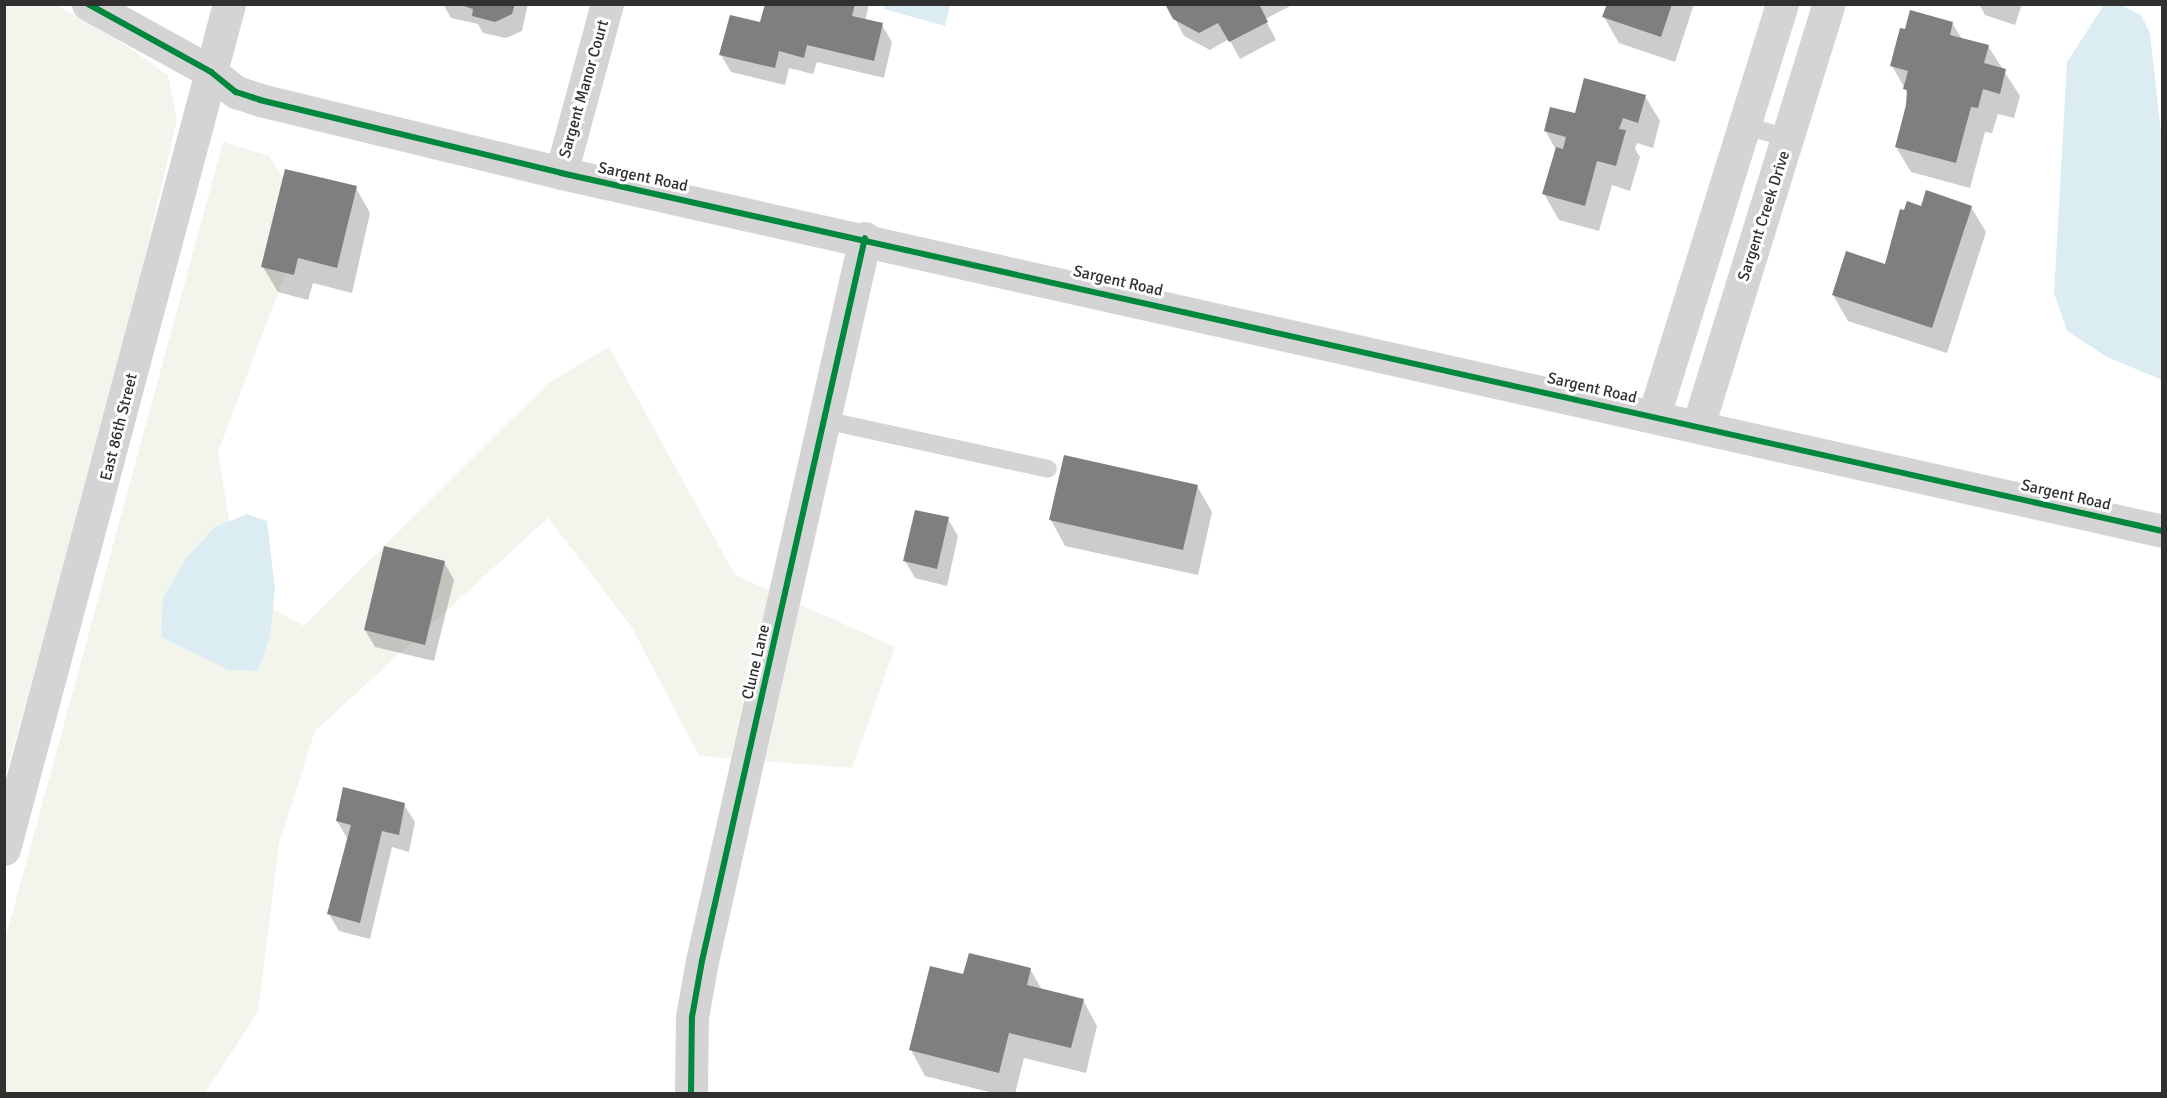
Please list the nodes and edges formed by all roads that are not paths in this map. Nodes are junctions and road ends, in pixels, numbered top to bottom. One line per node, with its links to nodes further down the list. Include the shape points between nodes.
1 (88, 4): 6 (street, Sargent Road)
2 (229, 4): 6 (street, East 86th Street)
3 (608, 4): 9 (street, Sargent Manor Court)
4 (1782, 4): 7 (street)
5 (1829, 4): 8 (street, Sargent Creek Drive)
6 (211, 72): 9 (street, Sargent Road, via 236,92 260,100); 16 (street, East 86th Street, via 86,556)
7 (1745, 126): 8 (lane); 11 (street)
8 (1789, 138): 13 (street, Sargent Creek Drive)
9 (561, 173): 10 (street, Sargent Road)
10 (865, 238): 11 (street, Sargent Road); 12 (street, Clune Lane)
11 (1654, 416): 13 (street, Sargent Road)
12 (824, 420): 14 (lane); 17 (street, Clune Lane, via 702,961 692,1017)
13 (1698, 426): 15 (street, Sargent Road)
14 (1048, 469)
15 (2163, 531)
16 (4, 849)
17 (691, 1094)

